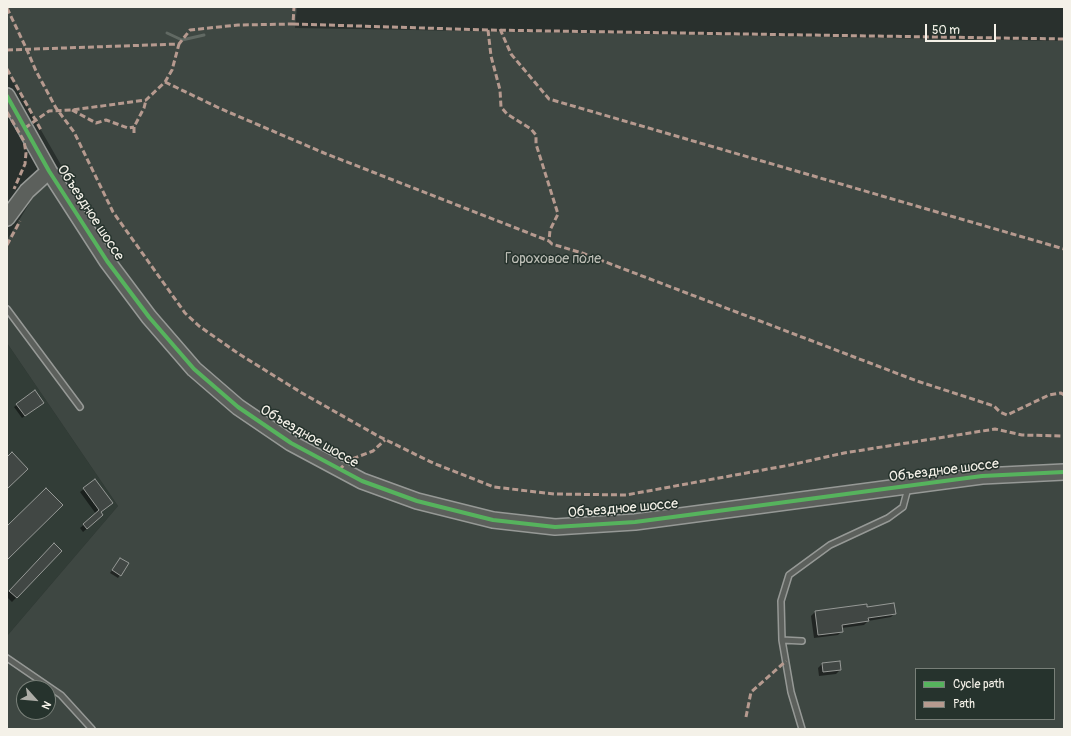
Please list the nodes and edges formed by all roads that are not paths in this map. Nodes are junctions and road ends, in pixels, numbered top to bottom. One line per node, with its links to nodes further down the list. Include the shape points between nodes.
1 (7, 96): 2 (street, Объездное шоссе)
2 (37, 149): 3 (street, Объездное шоссе); 4 (street, via 37,167)
3 (49, 171): 4 (street); 9 (street, Объездное шоссе, via 127,289 172,346 194,369 238,406 291,442 339,470 390,492 441,509 493,520 555,527 635,522)
4 (27, 191): 5 (street)
5 (7, 218)
6 (7, 309): 7 (lane)
7 (80, 407)
8 (1064, 472): 9 (street, Объездное шоссе, via 982,476)
9 (908, 485): 10 (lane, via 903,507 888,518 830,545 789,575 781,600)
10 (782, 640): 11 (lane); 14 (lane, via 791,692)
11 (802, 641)
12 (7, 658): 13 (lane, via 61,695)
13 (92, 729)
14 (802, 729)

